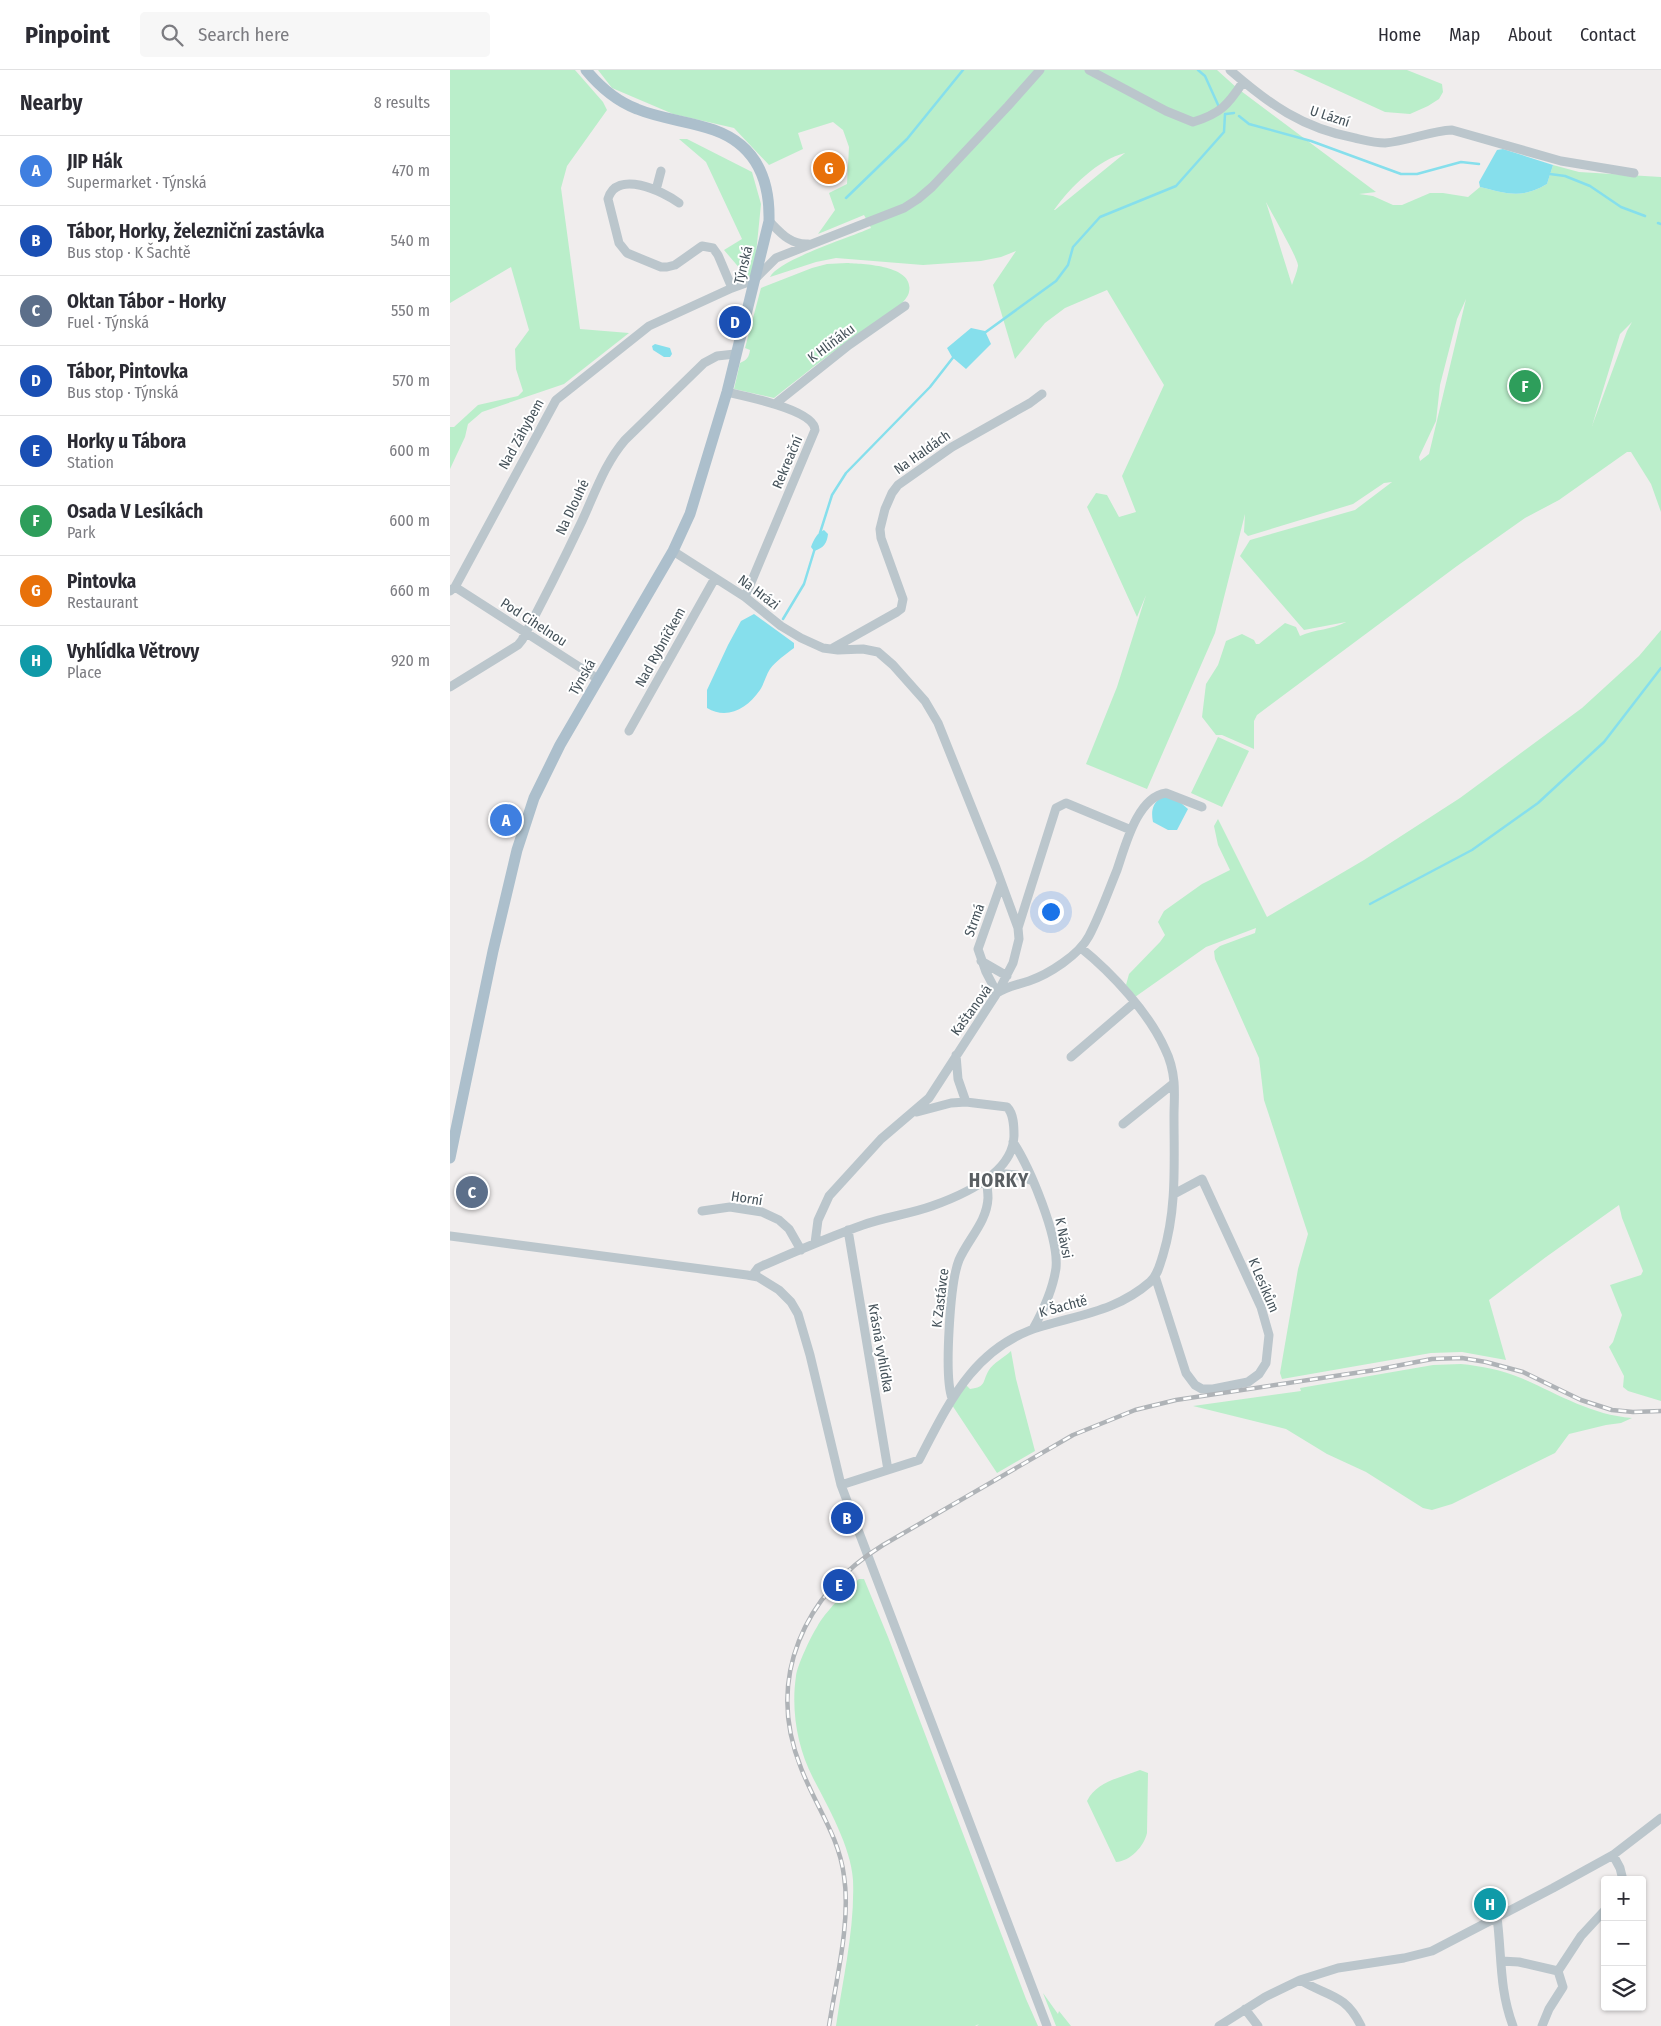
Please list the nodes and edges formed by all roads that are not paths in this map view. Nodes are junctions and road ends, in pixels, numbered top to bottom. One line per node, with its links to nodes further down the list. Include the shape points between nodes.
1 (586, 70): 10 (main road, Týnská, via 605,91 626,104 713,130 741,146 754,160 765,180)
2 (1040, 70): 11 (street, via 918,199 904,208)
3 (1089, 70): 5 (street, via 1193,122 1228,104)
4 (1230, 70): 5 (street, U Lázní)
5 (1243, 82): 7 (street, U Lázní, via 1276,108 1328,133 1383,143 1452,130 1561,161)
6 (661, 171): 8 (street)
7 (1634, 173)
8 (656, 190): 9 (street); 13 (street, via 621,184 609,193 618,243 622,249 667,267 675,265 697,248 708,246 718,255)
9 (679, 203)
10 (769, 221): 11 (street, via 787,239 802,244); 12 (main road, Týnská)
11 (813, 243): 12 (street, via 776,258)
12 (754, 280): 13 (street, Nad Záhybem); 15 (main road, Týnská)
13 (732, 288): 21 (street, Nad Záhybem, via 649,326 556,400)
14 (905, 306): 18 (street, K Hliňáku)
15 (735, 354): 16 (main road, Týnská); 23 (street, Na Dlouhé, via 717,356 704,363 619,447)
16 (727, 392): 18 (street, Rekreační); 19 (main road, Týnská, via 695,501)
17 (1042, 394): 24 (street, Na Haldách, via 952,447 898,485 885,509 880,529 902,604 897,612)
18 (775, 404): 22 (street, Rekreační, via 809,419 815,430)
19 (673, 550): 20 (street, Na Hrázi); 25 (main road, Týnská)
20 (715, 578): 22 (street, Na Hrázi); 27 (street, Nad Rybníčkem)
21 (452, 589): 23 (street, Pod Cihelnou)
22 (745, 597): 24 (street, Na Hrázi, via 790,632)
23 (526, 633): 25 (street, Pod Cihelnou); 26 (street, Na Dlouhé, via 518,645)
24 (830, 649): 30 (street, via 862,648 878,652 925,701 938,723)
25 (598, 679): 44 (main road, Týnská, via 545,772 520,838)
26 (450, 687)
27 (629, 731)
28 (1202, 807): 29 (street, Kaštanová, via 1162,793 1145,807)
29 (1131, 830): 31 (street, via 1066,803 1056,808); 32 (street, Kaštanová, via 1094,925)
30 (1002, 884): 31 (street); 33 (street, Strmá, via 979,943)
31 (1018, 928): 34 (street, via 1017,948)
32 (1081, 948): 35 (street, Kaštanová, via 1066,961 1034,979); 36 (street)
33 (981, 961): 34 (street); 35 (street, Strmá)
34 (1007, 976): 35 (street)
35 (997, 992): 37 (street, Kaštanová)
36 (1134, 1003): 38 (street); 39 (street, via 1166,1050)
37 (956, 1055): 40 (street, via 959,1084); 41 (street, Kaštanová, via 929,1098)
38 (1070, 1057)
39 (1174, 1083): 42 (street); 48 (street)
40 (966, 1102): 41 (street, K Návsi); 43 (street, K Návsi, via 1007,1107 1013,1119)
41 (912, 1114): 52 (street, Kaštanová, via 881,1139 829,1196 818,1220)
42 (1123, 1124)
43 (1013, 1142): 45 (street, K Návsi, via 1010,1156); 47 (street, K Návsi)
44 (450, 1158)
45 (995, 1173): 46 (street, K Návsi); 47 (street, via 1017,1175)
46 (986, 1179): 50 (street, K Návsi, via 933,1206); 57 (street, K Zastávce, via 986,1212 960,1260 953,1291 948,1368)
47 (1033, 1181): 56 (street, K Návsi, via 1056,1261 1052,1284)
48 (1174, 1194): 55 (street, via 1168,1235); 55 (street, K Lesíkům, via 1202,1179 1261,1307 1269,1335 1266,1363 1259,1374 1248,1382 1213,1389 1195,1385 1186,1372)
49 (702, 1211): 53 (street, Horní, via 730,1207 762,1212 790,1229)
50 (848, 1230): 52 (street, K Návsi); 58 (street, Krásná vyhlídka)
51 (450, 1236): 54 (street)
52 (816, 1243): 53 (street, K Návsi)
53 (801, 1250): 54 (street, K Návsi, via 758,1268)
54 (752, 1276): 59 (street, via 779,1290 798,1314)
55 (1155, 1276): 56 (street, K Šachtě, via 1120,1303)
56 (1033, 1329): 57 (street, K Šachtě, via 990,1354)
57 (952, 1398): 58 (street, K Šachtě, via 919,1460)
58 (888, 1470): 59 (street, K Šachtě)
59 (841, 1485): 69 (street)
60 (1661, 1818): 61 (street)
61 (1613, 1855): 62 (street); 64 (street)
62 (1621, 1876)
63 (1601, 1914): 66 (street, via 1581,1936)
64 (1497, 1917): 65 (street); 67 (street, via 1424,1954 1338,1968)
65 (1501, 1961): 66 (street); 73 (street, via 1502,1992)
66 (1558, 1971): 74 (street, via 1563,1987)
67 (1300, 1980): 68 (street); 72 (street, via 1346,2003)
68 (1245, 2009): 70 (street); 71 (street)
69 (1048, 2026)
70 (1219, 2026)
71 (1258, 2026)
72 (1361, 2026)
73 (1513, 2026)
74 (1542, 2026)

